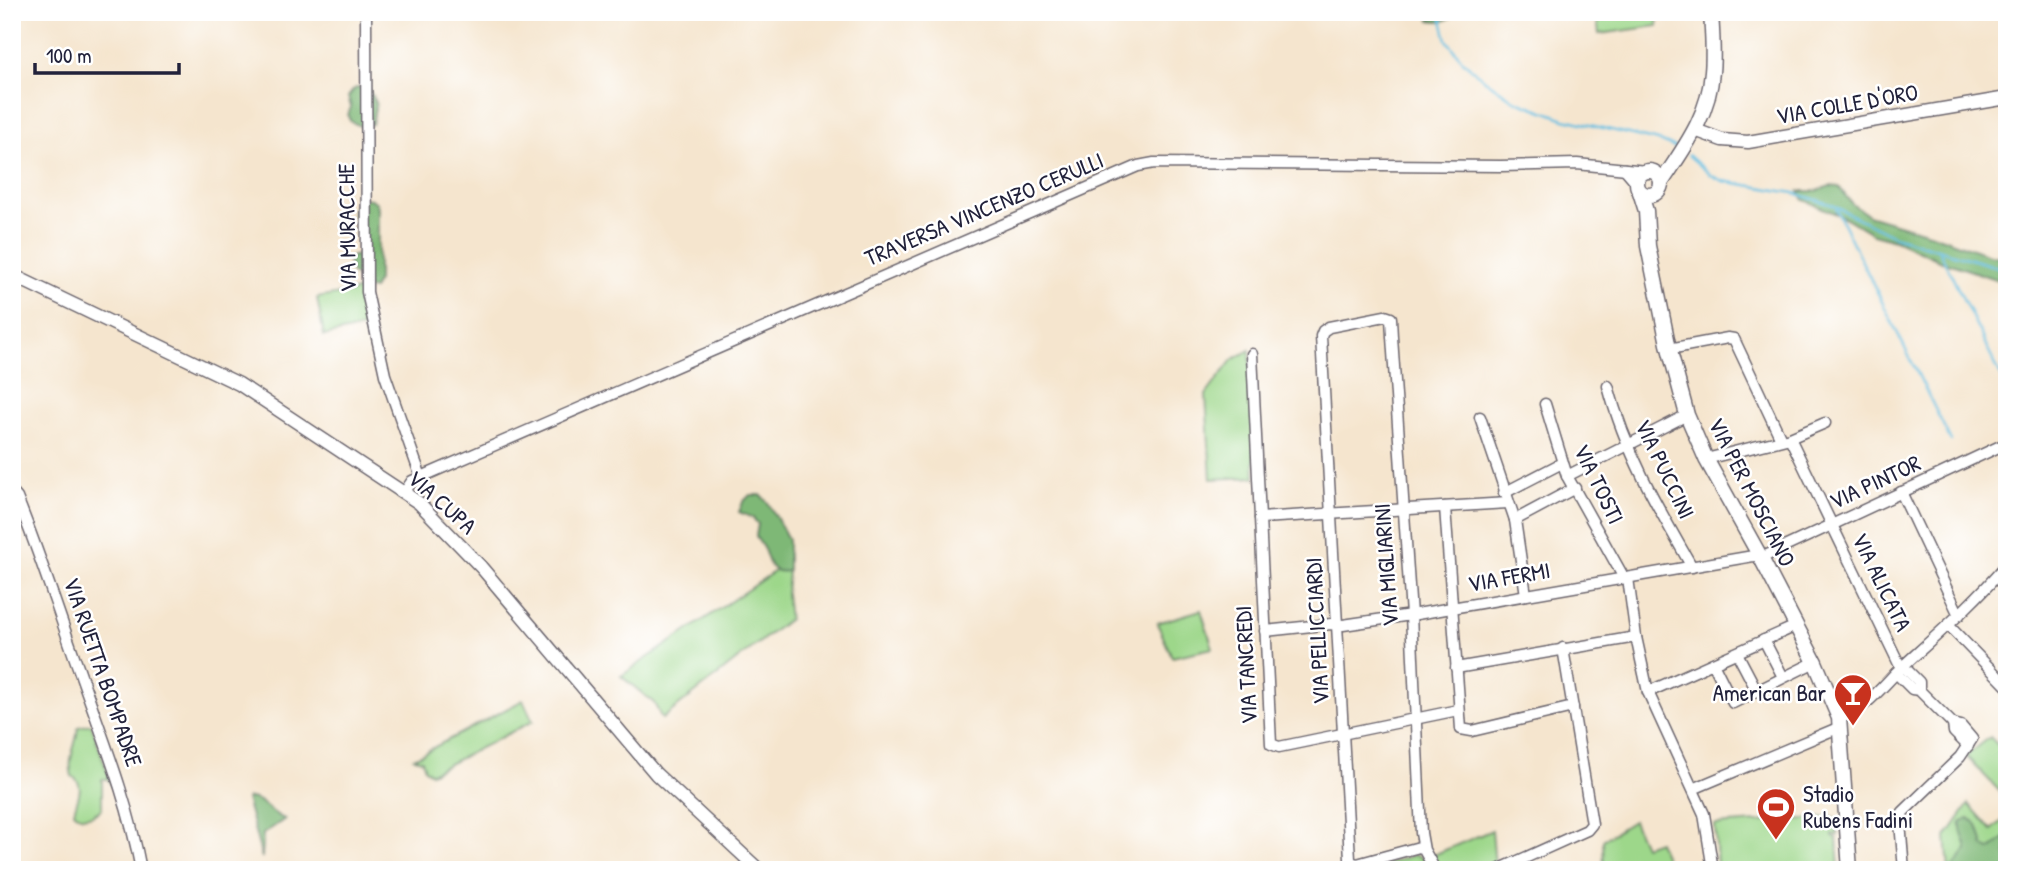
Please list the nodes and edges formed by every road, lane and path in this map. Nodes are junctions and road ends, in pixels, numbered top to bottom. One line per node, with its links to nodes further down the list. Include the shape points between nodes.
1 (366, 12): 24 (street, VIA MURACCHE, via 367,292 385,375)
2 (1711, 12): 4 (main road, VIA PER MOSCIANO, via 1712,80)
3 (2007, 98): 4 (street, VIA COLLE D'ORO, via 1748,142 1722,141)
4 (1695, 131): 5 (main road, VIA PER MOSCIANO)
5 (1678, 161): 7 (main road); 8 (main road, VIA PER MOSCIANO)
6 (1625, 169): 7 (street, TRAVERSA VINCENZO CERULLI); 8 (street); 24 (street, TRAVERSA VINCENZO CERULLI, via 1577,164 1138,166)
7 (1648, 171): 8 (main road, via 1660,176)
8 (1648, 188): 11 (main road, VIA PER MOSCIANO, via 1648,246)
9 (12, 275): 28 (street, VIA CUPA, via 239,384)
10 (1329, 327): 31 (street, VIA MIGLIARINI, via 1379,316 1391,318); 32 (street, VIA PELLICCIARDI, via 1323,331 1321,345)
11 (1669, 349): 15 (main road, VIA PER MOSCIANO); 18 (street, VIA ALICATA, via 1734,339)
12 (1252, 354): 33 (street, VIA TANCREDI)
13 (1608, 386): 20 (street, VIA PUCCINI)
14 (1545, 404): 22 (street, VIA TOSTI)
15 (1687, 415): 20 (street); 21 (main road, VIA PER MOSCIANO)
16 (1480, 417): 29 (street)
17 (1825, 423): 18 (street)
18 (1786, 438): 21 (street); 35 (street, VIA ALICATA)
19 (2007, 443): 27 (street, VIA PINTOR)
20 (1628, 446): 23 (street); 38 (street, VIA PUCCINI)
21 (1706, 459): 36 (main road, VIA PER MOSCIANO)
22 (1562, 463): 23 (street, VIA TOSTI); 29 (street)
23 (1567, 476): 25 (street, VIA TOSTI)
24 (421, 477): 28 (street, TRAVERSA VINCENZO CERULLI)
25 (1575, 488): 34 (street); 39 (street, VIA TOSTI)
26 (12, 492): 67 (street, VIA RUETTA BOMPADRE, via 40,556 118,779)
27 (1901, 492): 35 (street, VIA PINTOR); 43 (street)
28 (404, 493): 68 (street, VIA CUPA, via 481,567 656,774)
29 (1506, 498): 30 (street); 34 (street)
30 (1445, 507): 31 (street); 41 (street)
31 (1404, 509): 32 (street); 42 (street, VIA MIGLIARINI)
32 (1332, 514): 33 (street); 44 (street, VIA PELLICCIARDI)
33 (1260, 517): 47 (street, VIA TANCREDI)
34 (1515, 520): 40 (street)
35 (1832, 525): 36 (street, VIA PINTOR); 55 (street, VIA ALICATA)
36 (1760, 557): 38 (street, VIA FERMI); 46 (main road, VIA PER MOSCIANO)
37 (2007, 564): 43 (street)
38 (1692, 566): 39 (street, VIA FERMI)
39 (1626, 578): 40 (street, VIA FERMI); 48 (street)
40 (1526, 594): 41 (street, VIA FERMI)
41 (1452, 608): 42 (street, VIA FERMI); 54 (street)
42 (1411, 615): 44 (street, VIA FERMI); 62 (street, VIA MIGLIARINI)
43 (1959, 615): 45 (street)
44 (1338, 625): 47 (street, VIA FERMI); 64 (street, VIA PELLICCIARDI)
45 (1949, 625): 55 (street); 57 (street)
46 (1796, 626): 49 (street); 53 (main road, VIA PER MOSCIANO)
47 (1265, 631): 64 (street, VIA TANCREDI, via 1271,744 1279,747)
48 (1636, 637): 50 (street); 59 (street)
49 (1764, 640): 51 (street); 56 (street)
50 (1563, 648): 54 (street); 60 (street)
51 (1737, 653): 52 (street); 58 (street)
52 (1713, 663): 58 (street, via 1733,703); 59 (street)
53 (1815, 663): 56 (street); 63 (main road, VIA PER MOSCIANO)
54 (1456, 668): 61 (street)
55 (1900, 669): 63 (street); 73 (street, VIA ALICATA, via 1919,682 1919,690 1968,746 1905,808 1901,816)
56 (1783, 677): 58 (street)
57 (2007, 686)
58 (1757, 691)
59 (1647, 692): 65 (street)
60 (1573, 706): 61 (street, via 1472,731 1461,729); 70 (street, via 1591,827)
61 (1458, 710): 62 (street, VIA TANCREDI)
62 (1415, 719): 64 (street, VIA TANCREDI); 66 (street, VIA MIGLIARINI)
63 (1839, 722): 65 (street); 72 (main road, VIA PER MOSCIANO)
64 (1343, 734): 66 (street, VIA PELLICCIARDI, via 1351,862)
65 (1693, 789): 71 (street, via 1704,814)
66 (1423, 846): 69 (street, VIA MIGLIARINI)
67 (141, 870)
68 (759, 870)
69 (1435, 870)
70 (1499, 870)
71 (1713, 870)
72 (1850, 870)
73 (1903, 870)

